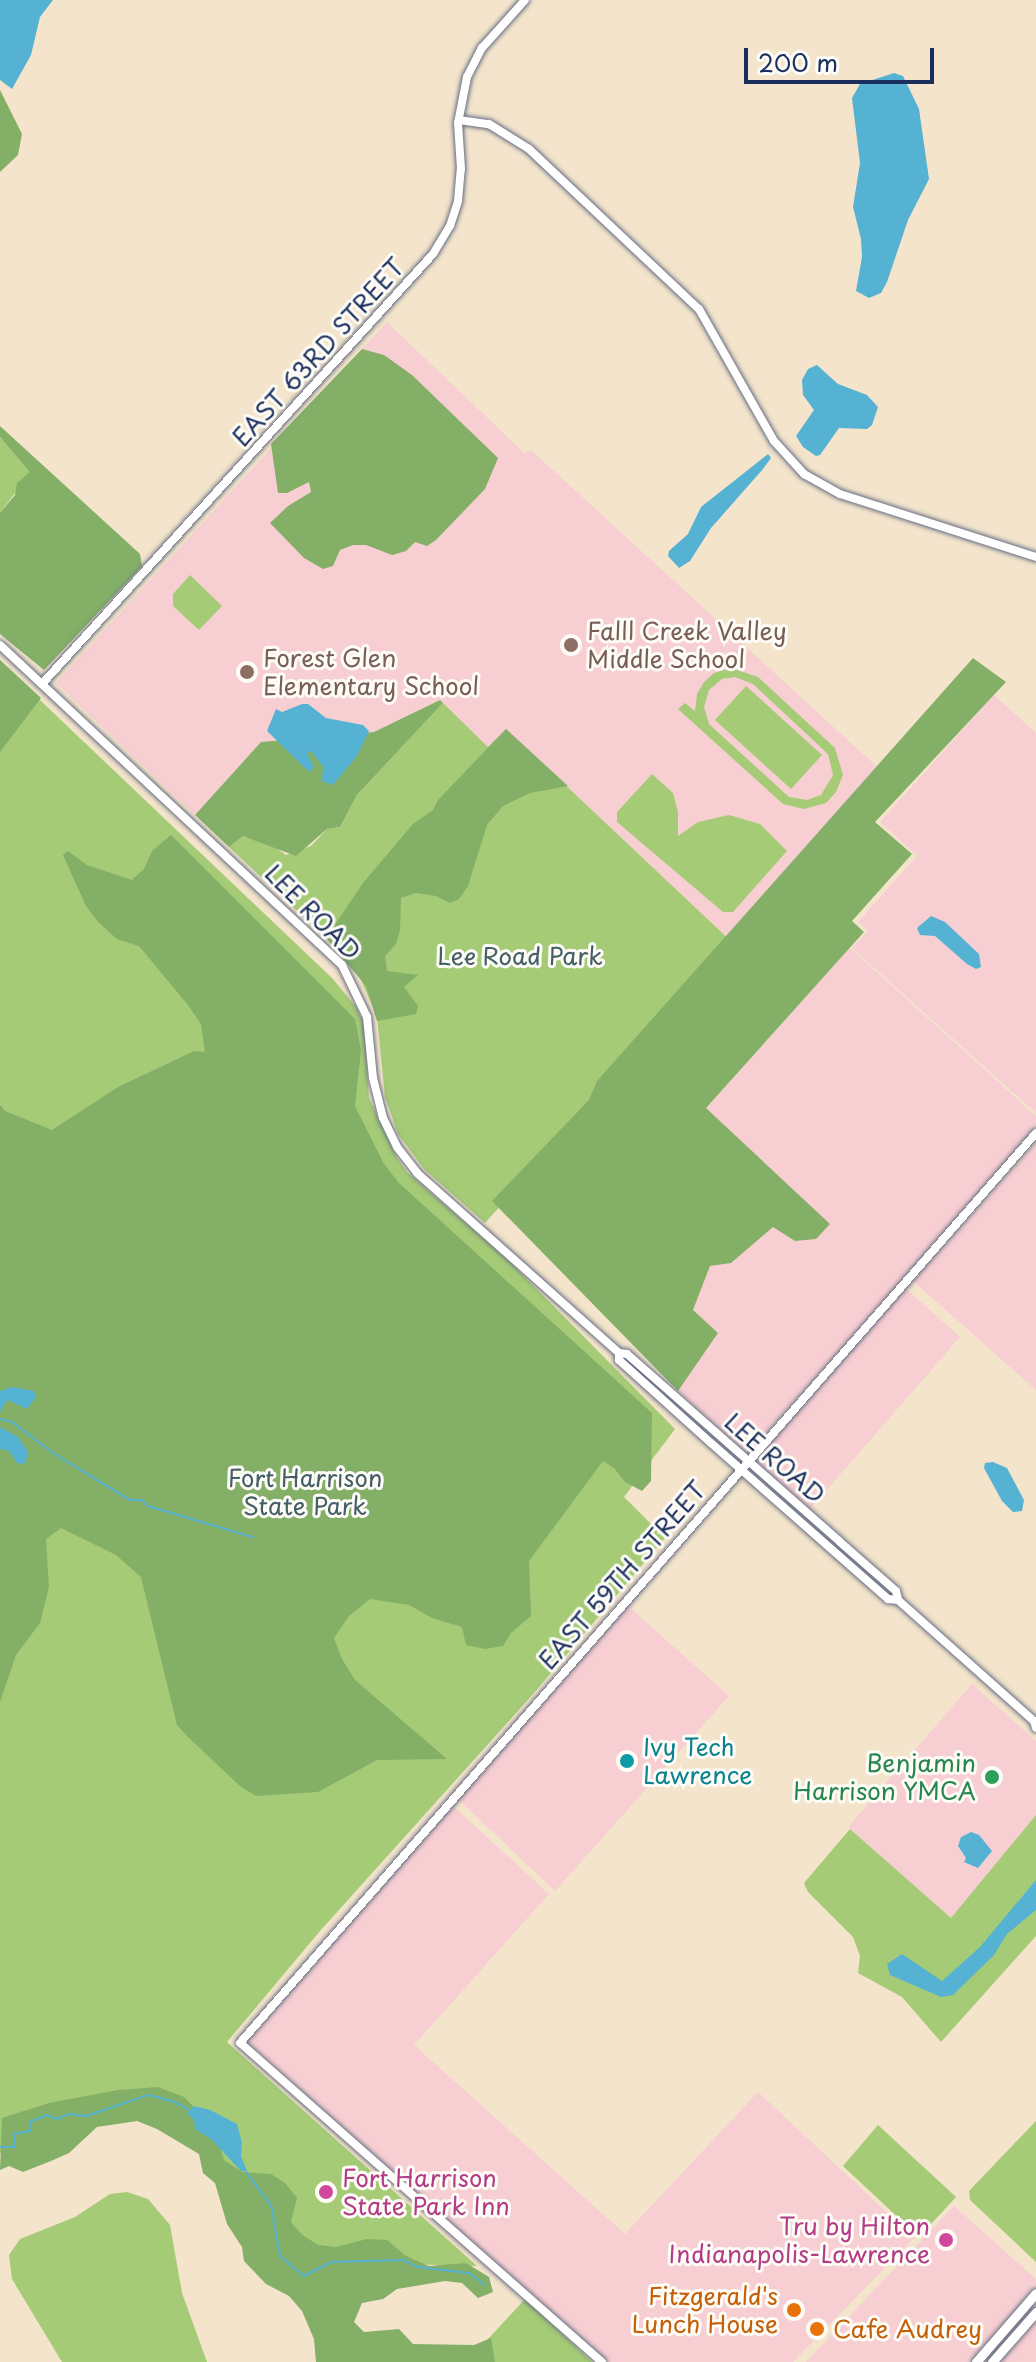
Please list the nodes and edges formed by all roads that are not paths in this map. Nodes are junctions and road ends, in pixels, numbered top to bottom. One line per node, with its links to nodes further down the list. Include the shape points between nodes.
1 (525, 0): 2 (street, EAST 63RD STREET, via 476,58)
2 (459, 120): 3 (street, via 489,124 529,149 695,305 774,441 809,478 840,494); 5 (street, EAST 63RD STREET, via 458,201 433,254)
3 (1036, 557)
4 (0, 645): 5 (street, LEE ROAD)
5 (42, 684): 7 (street, LEE ROAD, via 334,956 363,1003 377,1098 402,1154 425,1181)
6 (1036, 1133): 8 (street, EAST 59TH STREET)
7 (619, 1353): 8 (street, LEE ROAD, via 627,1354); 9 (street, LEE ROAD, via 619,1360)
8 (748, 1461): 9 (street, EAST 59TH STREET); 10 (street, LEE ROAD, via 896,1591)
9 (740, 1470): 10 (street, LEE ROAD, via 888,1599); 14 (street, EAST 59TH STREET, via 240,2043)
10 (898, 1600): 11 (street, LEE ROAD)
11 (1035, 1723)
12 (1036, 2293): 15 (main road)
13 (1036, 2312): 16 (main road)
14 (602, 2362)
15 (976, 2362)
16 (992, 2362)

